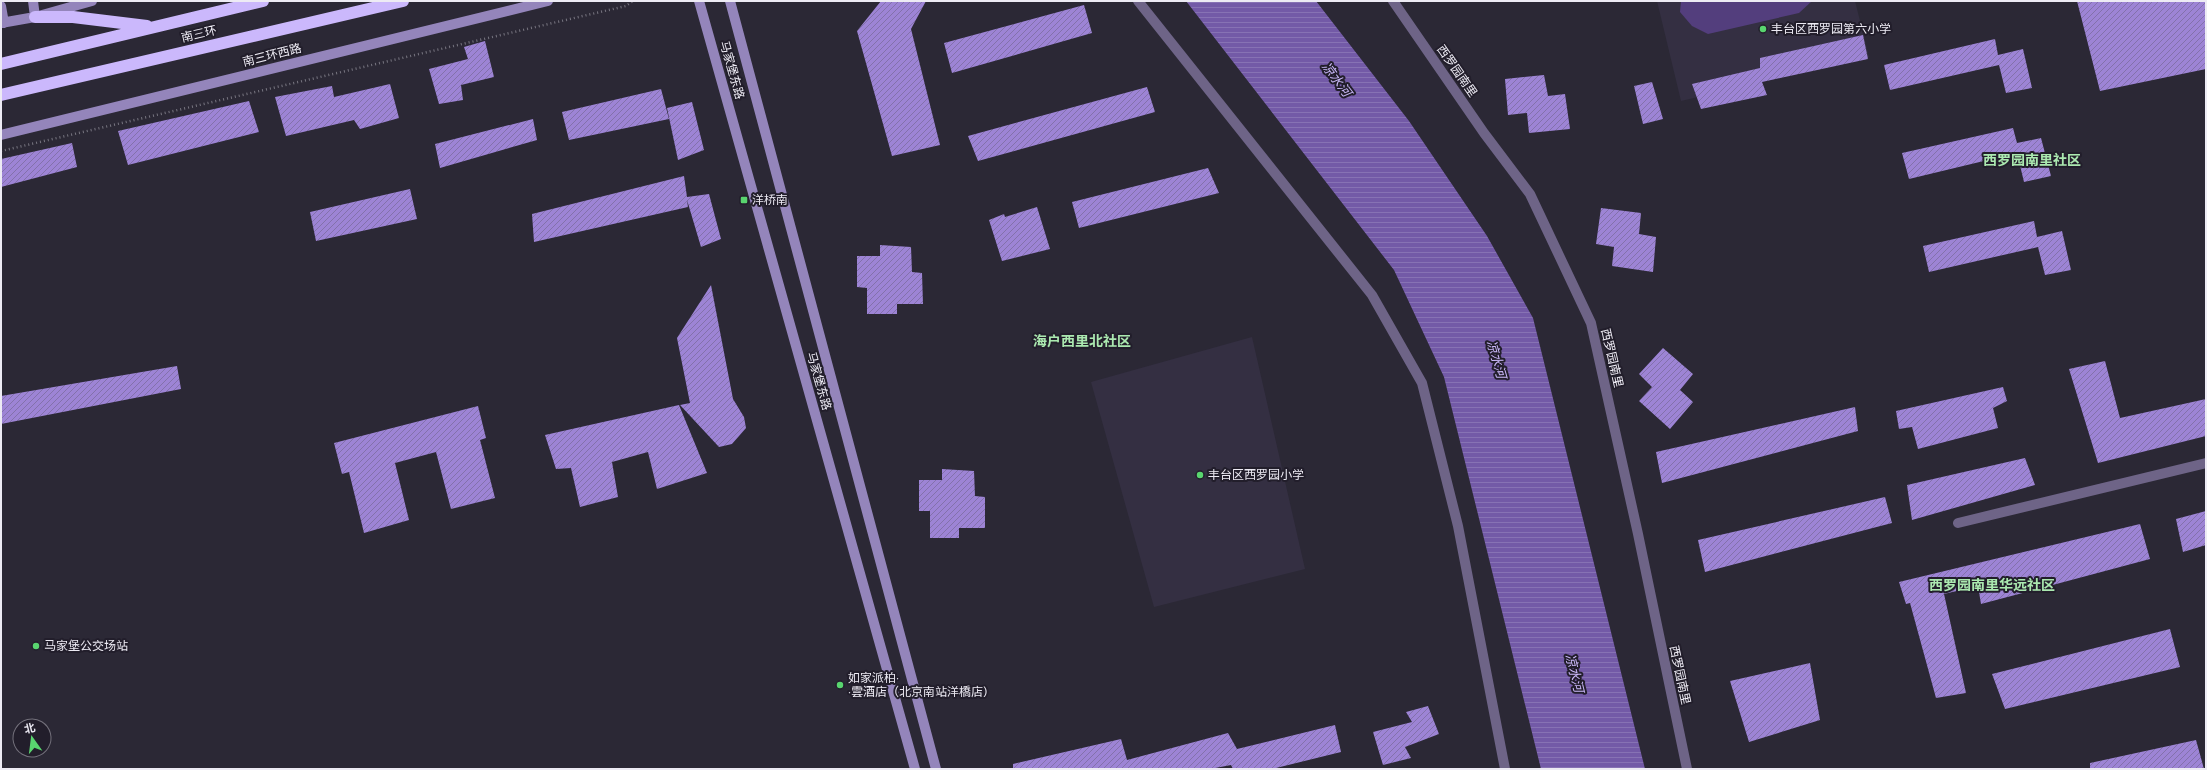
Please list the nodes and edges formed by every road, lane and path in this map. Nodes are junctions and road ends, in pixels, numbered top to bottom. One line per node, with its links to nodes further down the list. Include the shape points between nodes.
1 (33, 1): 12 (main road)
2 (92, 1): 12 (main road)
3 (263, 1): 14 (highway, 南三环)
4 (403, 1): 16 (highway, 南三环)
5 (548, 1): 17 (main road, 南三环西路)
6 (633, 1): 18 (path, via 626,6)
7 (699, 1): 22 (main road, 马家堡东路)
8 (730, 1): 23 (main road, 马家堡东路)
9 (1138, 1): 21 (street, via 1372,295 1422,383 1458,526)
10 (1393, 1): 24 (street, 西罗园南里, via 1484,133 1530,194 1591,323)
11 (1, 6): 13 (main road)
12 (35, 17): 13 (main road); 14 (highway, via 72,17)
13 (2, 23)
14 (156, 27): 15 (highway, 南三环)
15 (1, 64)
16 (1, 95)
17 (1, 135)
18 (1, 150)
19 (2206, 463): 20 (street)
20 (1958, 524)
21 (1505, 768)
22 (915, 769)
23 (936, 769)
24 (1687, 769)

